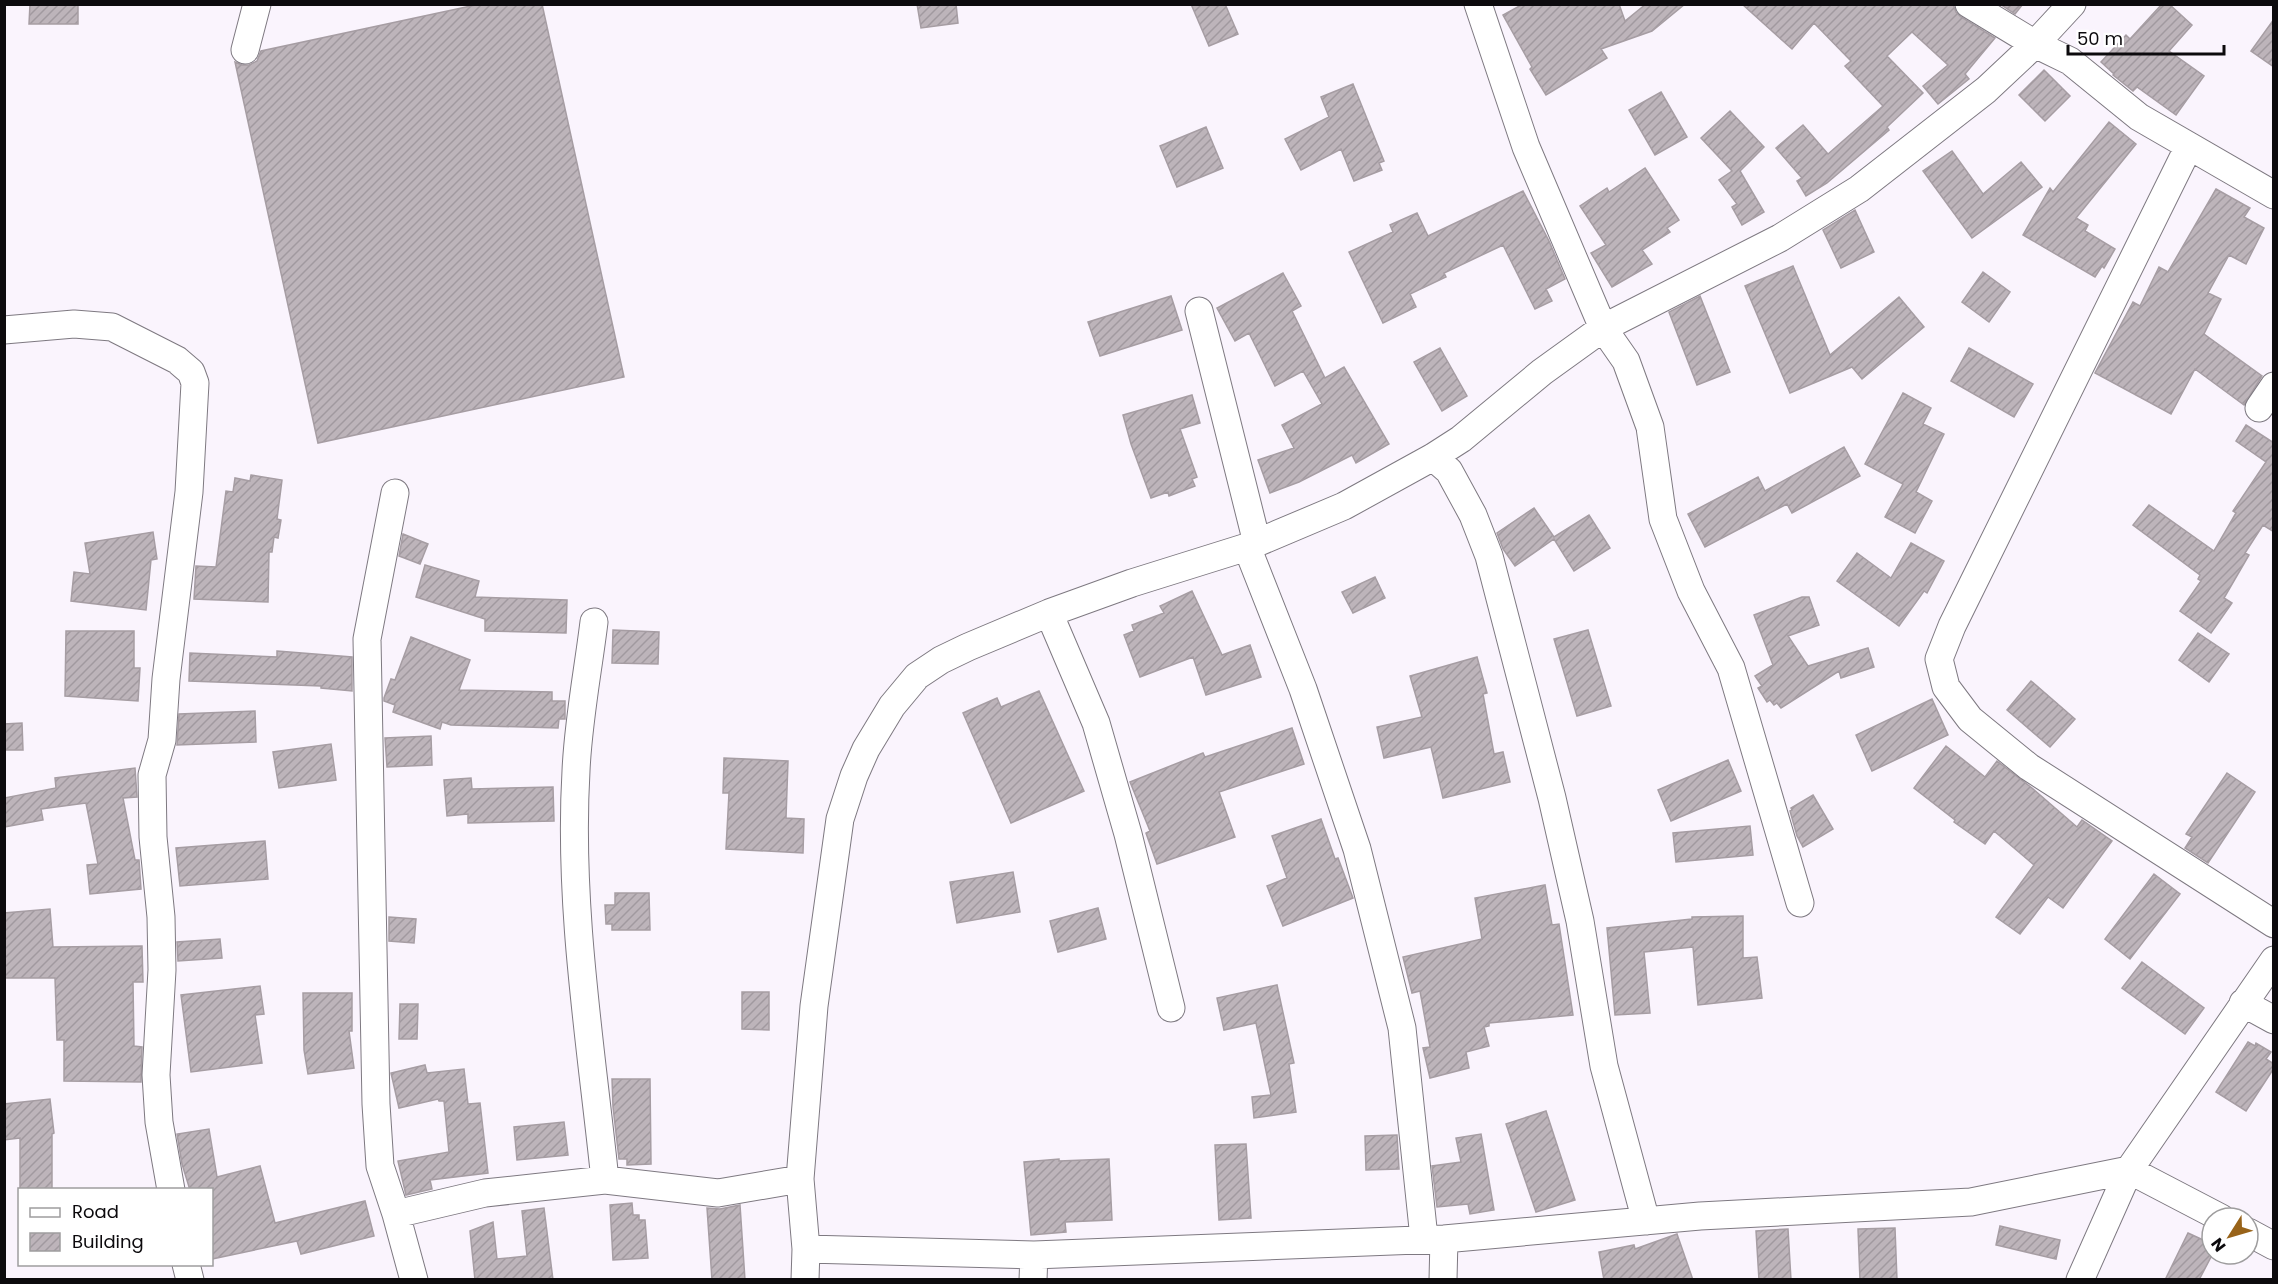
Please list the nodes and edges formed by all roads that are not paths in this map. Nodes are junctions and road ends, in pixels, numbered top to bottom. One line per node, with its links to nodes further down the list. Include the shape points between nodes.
1 (257, 4): 6 (street)
2 (1478, 4): 10 (street, via 1526,147)
3 (1969, 4): 5 (street)
4 (2072, 4): 5 (street)
5 (2035, 44): 7 (street, via 2070,61 2139,117); 10 (street, via 1986,90 1859,189 1780,238)
6 (245, 50)
7 (2189, 146): 8 (street); 18 (street, via 1952,626 1940,659 1946,687 1970,719 2029,767)
8 (2274, 195)
9 (1199, 311): 14 (street)
10 (1603, 328): 12 (street); 17 (street, via 1626,361 1650,427 1664,519 1691,591 1731,668)
11 (4, 330): 26 (street, via 74,324 112,327 177,360 191,372 195,383 189,492 162,740 152,775 162,970 156,1075 159,1122)
12 (1433, 457): 14 (street, via 1344,506); 29 (street, via 1449,471 1489,556 1552,798 1580,921 1604,1066)
13 (395, 493): 28 (street, via 367,639 376,1104 380,1166)
14 (1252, 545): 15 (street); 30 (street, via 1357,849 1402,1028)
15 (1049, 613): 21 (street, via 1096,723); 24 (street, via 940,660 917,676 892,706 858,767 840,819 815,995)
16 (594, 622): 25 (street, via 576,770 575,854 579,935)
17 (1800, 903)
18 (2274, 924)
19 (2274, 960): 20 (street)
20 (2243, 1003): 22 (street); 23 (street)
21 (1171, 1008)
22 (2274, 1020)
23 (2129, 1170): 27 (street); 29 (street, via 1971,1202); 38 (street)
24 (800, 1179): 25 (street, via 718,1193); 33 (street)
25 (605, 1180): 28 (street, via 485,1193)
26 (171, 1188)
27 (2200, 1207)
28 (396, 1214): 35 (street)
29 (1646, 1221): 30 (street)
30 (1434, 1238): 34 (street); 37 (street)
31 (2260, 1238): 32 (street)
32 (2274, 1246)
33 (806, 1249): 34 (street); 36 (street)
34 (1033, 1267)
35 (414, 1280)
36 (805, 1280)
37 (1443, 1280)
38 (2080, 1280)

